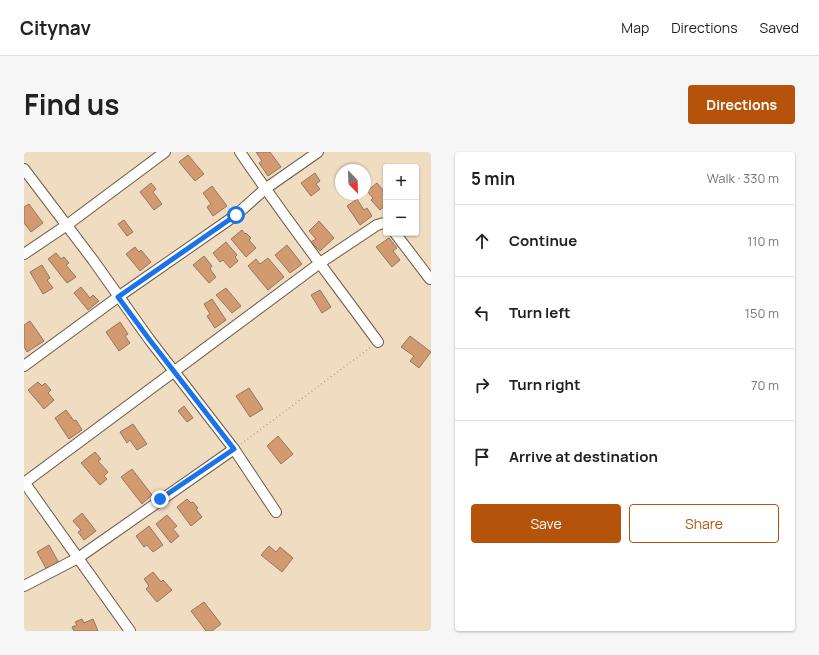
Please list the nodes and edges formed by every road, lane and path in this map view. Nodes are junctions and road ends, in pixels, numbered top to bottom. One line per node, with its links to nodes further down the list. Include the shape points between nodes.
1 (165, 152): 7 (street)
2 (240, 152): 5 (street)
3 (318, 152): 5 (street)
4 (24, 169): 7 (street)
5 (265, 189): 10 (street); 12 (street, via 236,215)
6 (383, 223): 10 (street)
7 (67, 225): 9 (street); 12 (street)
8 (397, 236): 11 (street)
9 (24, 254)
10 (320, 263): 13 (street); 15 (street)
11 (430, 279)
12 (118, 297): 14 (street); 15 (street)
13 (378, 342): 16 (path)
14 (24, 366)
15 (175, 372): 16 (street); 17 (street)
16 (234, 449): 18 (street); 19 (street)
17 (24, 483): 19 (street)
18 (276, 512)
19 (78, 558): 20 (street); 21 (street)
20 (24, 586)
21 (130, 631)

